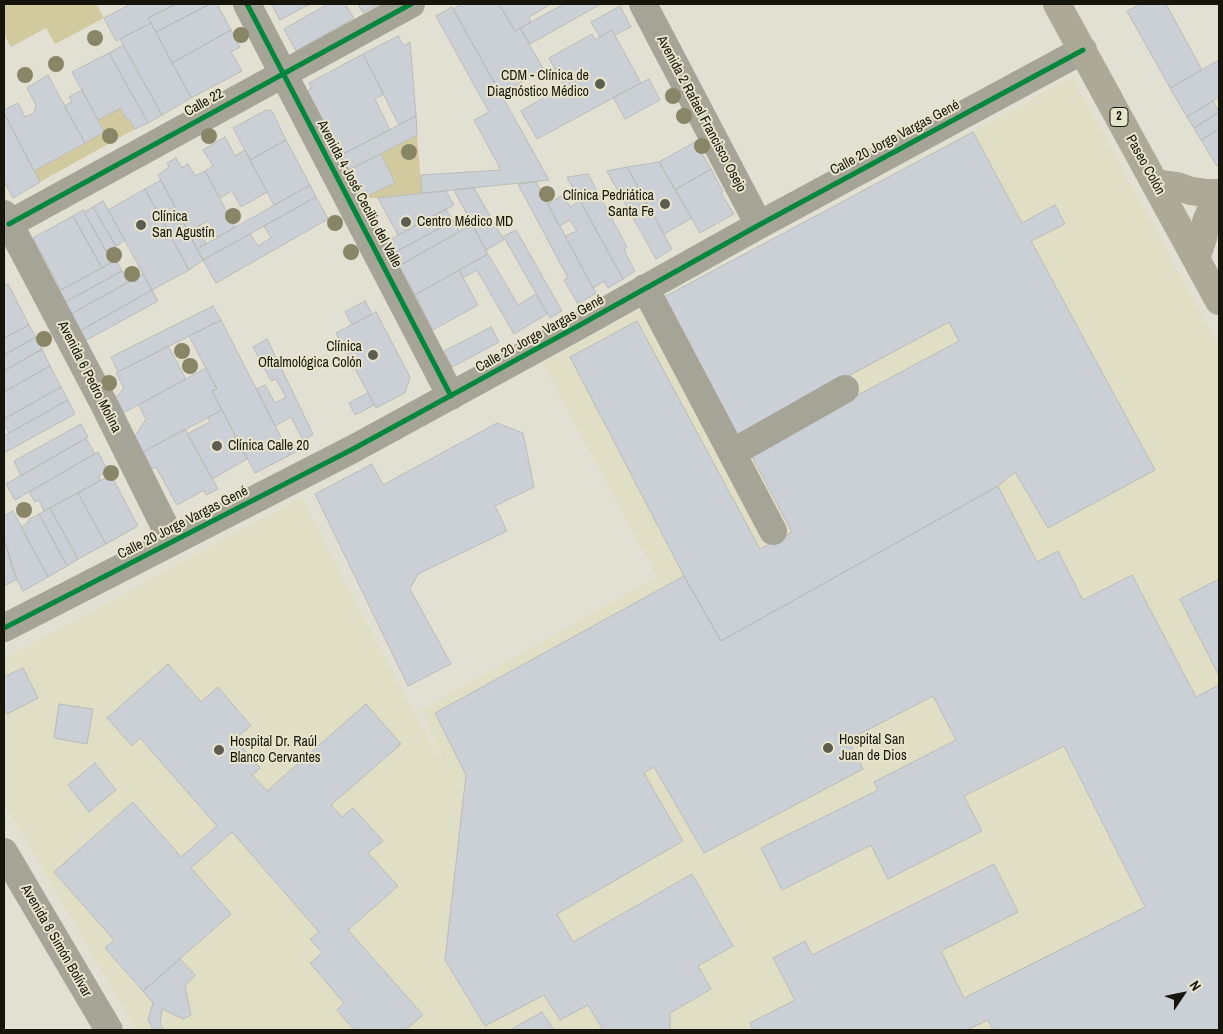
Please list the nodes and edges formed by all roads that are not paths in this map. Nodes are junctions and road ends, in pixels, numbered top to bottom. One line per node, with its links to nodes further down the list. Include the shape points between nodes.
1 (246, 4): 6 (street, Avenida 4 José Cecilio del Valle)
2 (411, 4): 6 (street, Calle 22)
3 (643, 4): 10 (street, Avenida 2 Rafael Francisco Osejo)
4 (1057, 4): 5 (highway, Paseo Colón / 2)
5 (1083, 50): 7 (highway, Paseo Colón / 2); 10 (street, Calle 20 Jorge Vargas Gené)
6 (283, 73): 9 (street, Calle 22); 15 (street, Avenida 4 José Cecilio del Valle)
7 (1155, 183): 8 (highway); 11 (highway, Paseo Colón / 2)
8 (1219, 194): 11 (highway, via 1206,222)
9 (6, 219): 18 (street, Avenida 6 Pedro Molina)
10 (759, 225): 12 (street, Calle 20 Jorge Vargas Gené)
11 (1196, 259): 13 (highway, Paseo Colón / 2)
12 (645, 288): 15 (street, Calle 20 Jorge Vargas Gené); 16 (street)
13 (1219, 300)
14 (845, 389): 16 (street)
15 (451, 396): 18 (street, Calle 20 Jorge Vargas Gené)
16 (732, 453): 17 (street)
17 (773, 531)
18 (172, 541): 19 (street, Calle 20 Jorge Vargas Gené)
19 (4, 628)
20 (4, 852): 21 (street, Avenida 8 Simón Bolívar)
21 (109, 1030)

